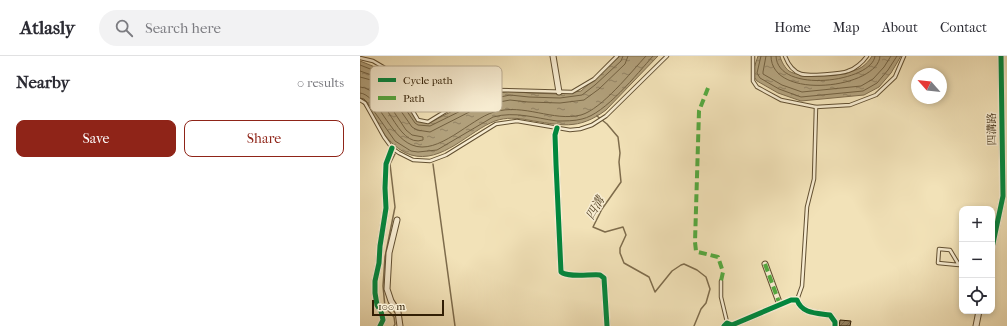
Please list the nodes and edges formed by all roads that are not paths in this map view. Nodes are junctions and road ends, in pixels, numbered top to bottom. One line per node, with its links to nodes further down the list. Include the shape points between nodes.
1 (553, 56): 12 (street)
2 (617, 56): 12 (lane, via 594,79 572,92)
3 (667, 56): 17 (lane, via 606,116 580,129)
4 (752, 56): 14 (lane, via 753,81 757,87 781,100)
5 (785, 56): 6 (lane, via 789,67 801,74 810,75 847,72)
6 (868, 56)
7 (904, 56): 14 (lane, via 895,77 876,95 850,105)
8 (1001, 56): 20 (street, 四溝路, via 1003,196)
9 (360, 58): 10 (lane)
10 (381, 66)
11 (502, 90): 12 (lane)
12 (562, 92)
13 (360, 100): 18 (lane, via 365,103)
14 (816, 107): 24 (lane, via 814,179 807,207 802,286)
15 (413, 112): 16 (lane, via 418,120 428,122)
16 (444, 112)
17 (557, 128): 18 (lane, via 517,121 496,124 446,155 430,161 413,160); 30 (street, via 555,135 561,272 567,275 600,275 604,278)
18 (392, 148): 28 (street, via 386,164 386,208 375,281 376,299 383,320)
19 (397, 220): 29 (street, via 389,253 387,289 390,301 398,312)
20 (993, 242)
21 (765, 264): 25 (street)
22 (960, 265): 22 (lane, via 938,264 939,249 950,250)
23 (721, 282): 27 (lane)
24 (797, 300): 25 (street); 31 (street, via 801,309 830,315)
25 (780, 305): 27 (street, via 732,325)
26 (978, 314): 32 (street)
27 (725, 324)
28 (380, 326)
29 (400, 326)
30 (607, 326)
31 (835, 326)
32 (976, 326)

